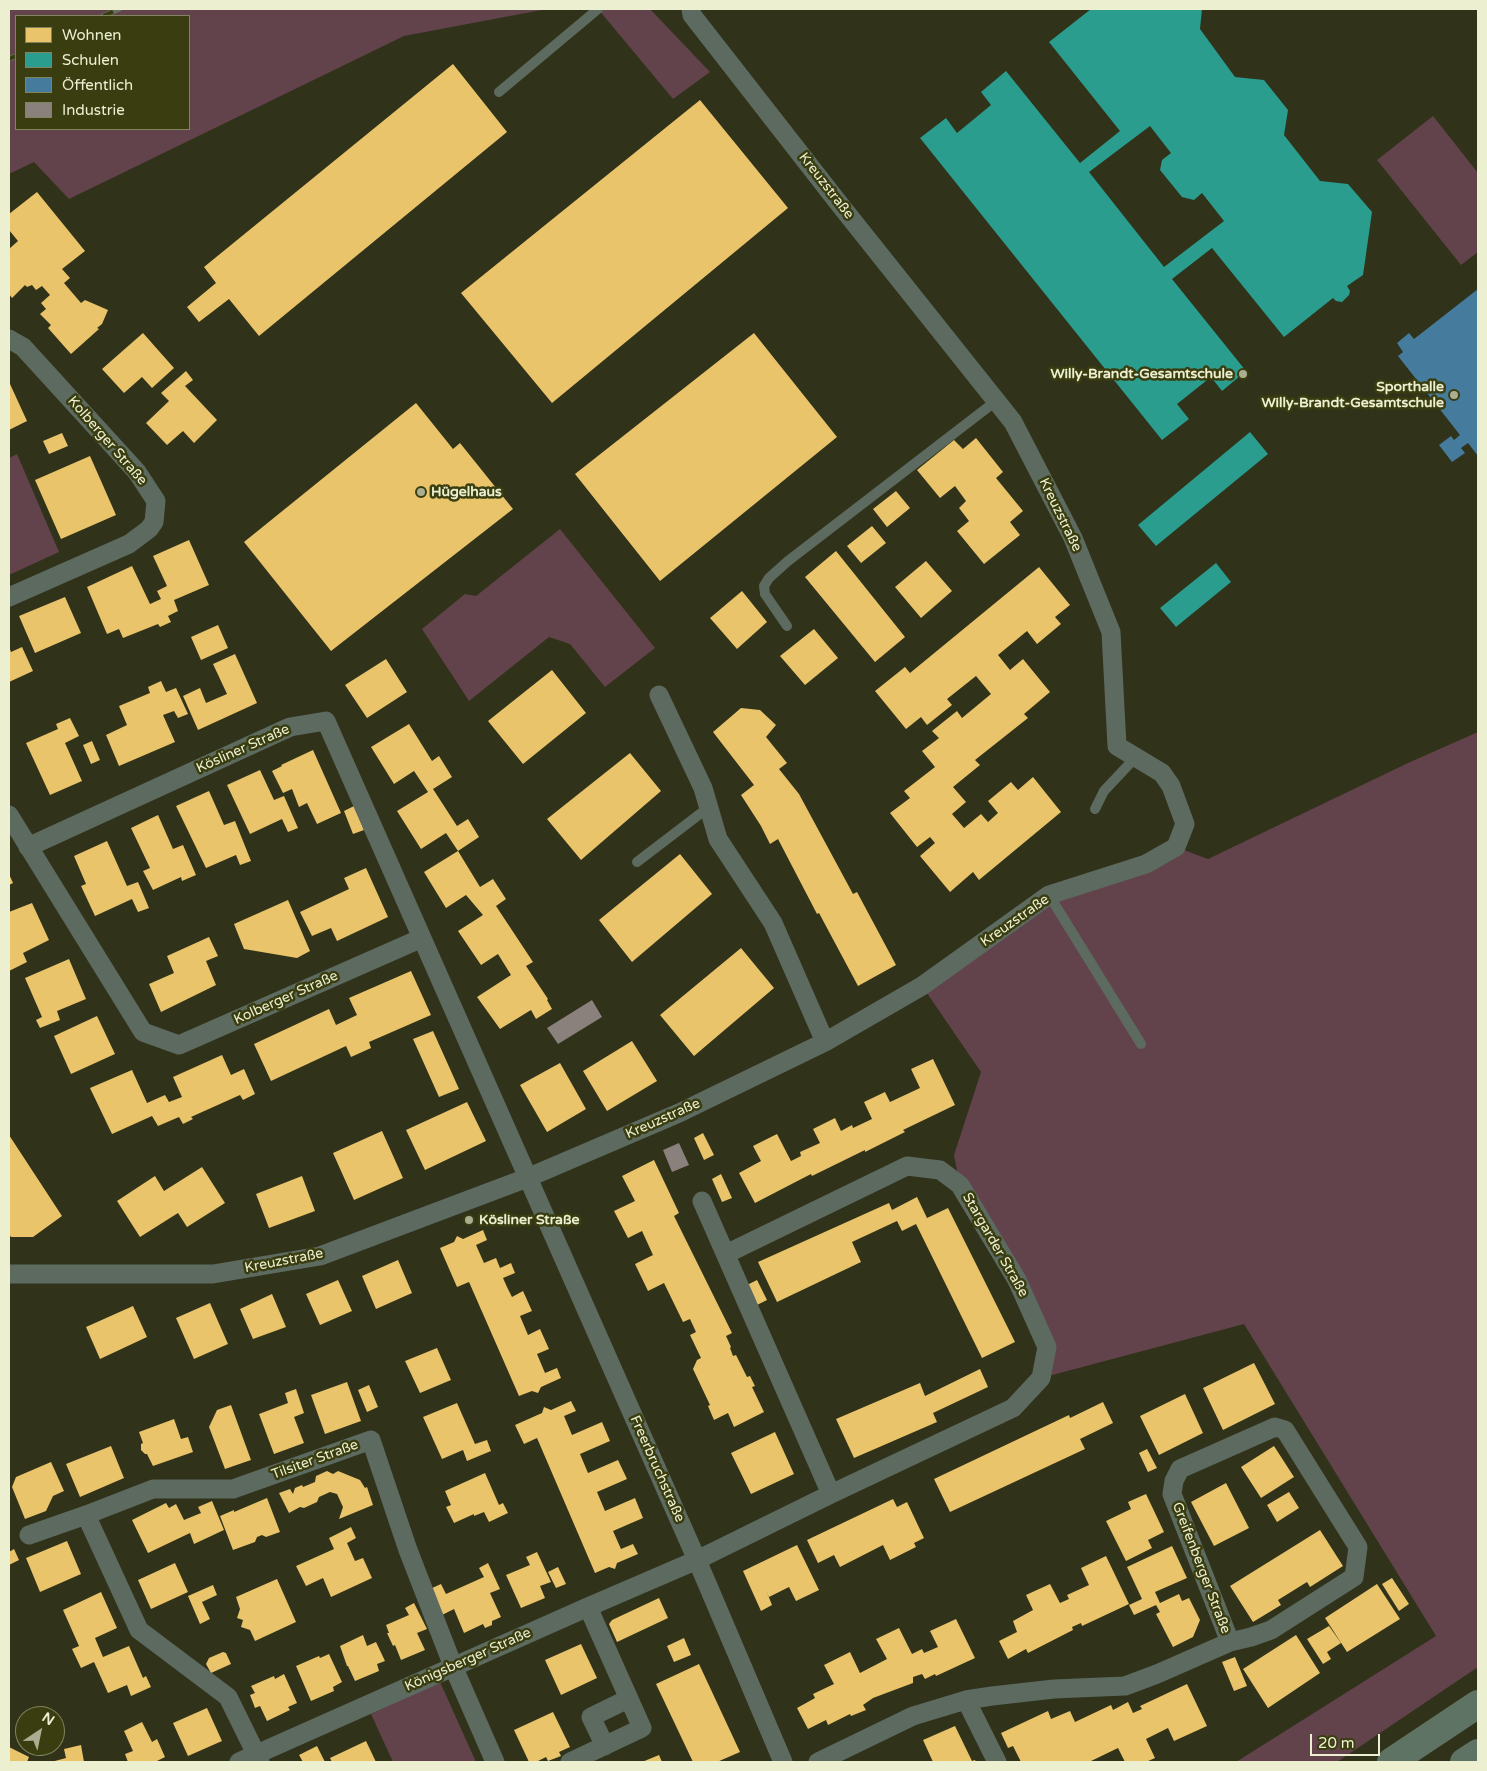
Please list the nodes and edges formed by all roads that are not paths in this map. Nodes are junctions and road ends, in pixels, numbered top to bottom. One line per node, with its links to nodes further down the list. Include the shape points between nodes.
1 (598, 9): 3 (lane)
2 (686, 11): 5 (street, Kreuzstraße)
3 (499, 92)
4 (9, 339): 6 (street, Kolberger Straße, via 23,347 137,472 156,501 154,522 129,544)
5 (996, 401): 7 (lane, via 769,578 764,586 765,594); 9 (street, Kreuzstraße, via 1013,422 1073,538 1111,632 1117,746)
6 (9, 597)
7 (787, 626)
8 (659, 695): 10 (street)
9 (1135, 758): 11 (lane, via 1104,791); 15 (street, Kreuzstraße, via 1162,773 1171,786 1185,824 1176,847 1146,864)
10 (709, 806): 14 (lane); 17 (street, via 718,839 773,923)
11 (1096, 809)
12 (9, 815): 13 (street, Kolberger Straße)
13 (28, 846): 16 (street, Kolberger Straße, via 143,1032 179,1045); 16 (street, Kösliner Straße, via 290,727 326,720)
14 (637, 862)
15 (1049, 895): 17 (street, Kreuzstraße, via 922,986); 18 (lane)
16 (422, 938): 19 (street)
17 (824, 1042): 19 (street, Kreuzstraße, via 679,1113)
18 (1141, 1044)
19 (528, 1178): 22 (street, Kreuzstraße, via 320,1256 213,1274); 26 (street, Freerbruchstraße)
20 (702, 1201): 21 (street)
21 (726, 1254): 23 (street); 23 (street, Stargarder Straße, via 907,1166 940,1170 960,1184 1017,1280 1047,1346 1041,1378 1013,1408)
22 (11, 1270)
23 (831, 1494): 26 (street, Stargarder Straße)
24 (86, 1515): 25 (street, Tilsiter Straße); 29 (street, Tilsiter Straße, via 153,1489 233,1489 371,1440 408,1550); 35 (street, via 139,1630 228,1698)
25 (29, 1535)
26 (697, 1560): 27 (street, Königsberger Straße); 39 (street, Freerbruchstraße)
27 (588, 1607): 29 (street, Königsberger Straße); 30 (street)
28 (1230, 1642): 28 (street, Greifenberger Straße, via 1271,1630 1354,1577 1358,1547 1285,1430 1274,1427 1180,1469 1174,1480 1172,1494); 31 (street, Greifenberger Straße, via 1124,1686 1054,1689)
29 (453, 1666): 35 (street, Königsberger Straße); 37 (street)
30 (628, 1699): 33 (street, via 642,1728); 33 (street, via 590,1717)
31 (966, 1700): 40 (street, Greifenberger Straße, via 913,1716); 41 (street)
32 (1478, 1704): 42 (main road)
33 (605, 1746): 38 (street)
34 (1478, 1753): 43 (main road)
35 (258, 1758): 36 (street, Königsberger Straße)
36 (239, 1762)
37 (495, 1762)
38 (570, 1762)
39 (783, 1762)
40 (818, 1762)
41 (997, 1762)
42 (1391, 1762)
43 (1464, 1762)

